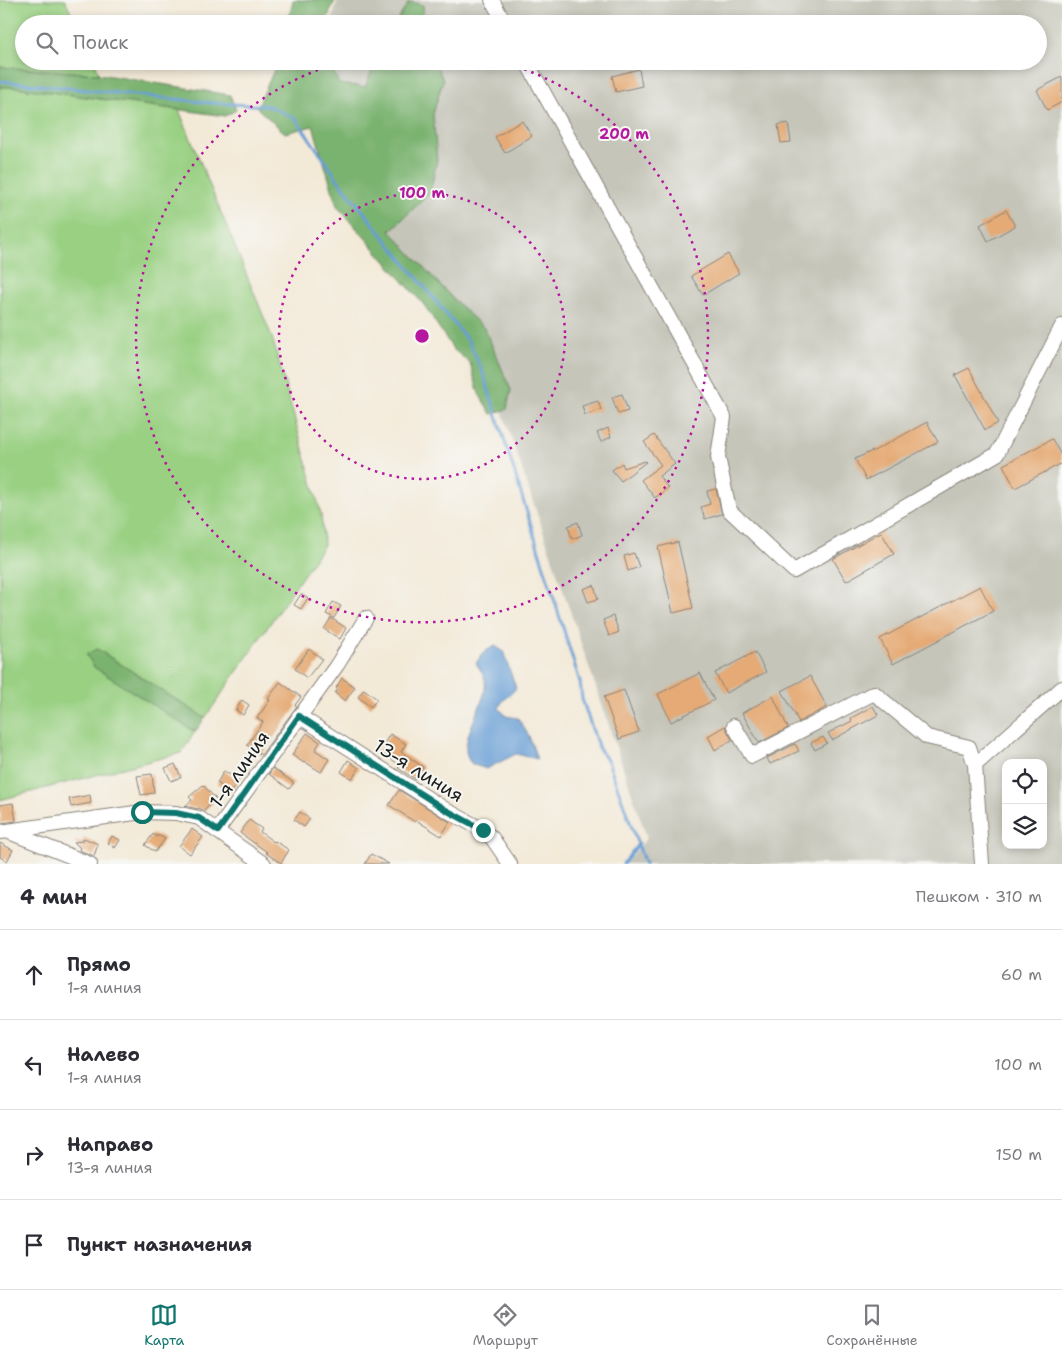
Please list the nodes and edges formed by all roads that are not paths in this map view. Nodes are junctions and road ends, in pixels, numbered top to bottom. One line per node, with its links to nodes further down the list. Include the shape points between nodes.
1 (492, 0): 2 (street)
2 (500, 15)
3 (531, 70): 4 (street, via 724,417 718,457 729,510 794,572 997,454)
4 (1062, 326)
5 (366, 618): 7 (street, 1-я линия, via 337,665)
6 (1062, 688): 10 (street)
7 (299, 716): 12 (street, 1-я линия); 16 (street, 13-я линия, via 483,830)
8 (734, 726): 9 (street, via 752,756 874,693 927,737)
9 (969, 747): 10 (street); 11 (street)
10 (987, 754): 11 (street)
11 (975, 766): 17 (street)
12 (218, 831): 13 (street, 1-я линия, via 199,818 176,813 142,812); 15 (street)
13 (4, 832): 14 (street)
14 (90, 864)
15 (264, 864)
16 (510, 864)
17 (982, 864)

